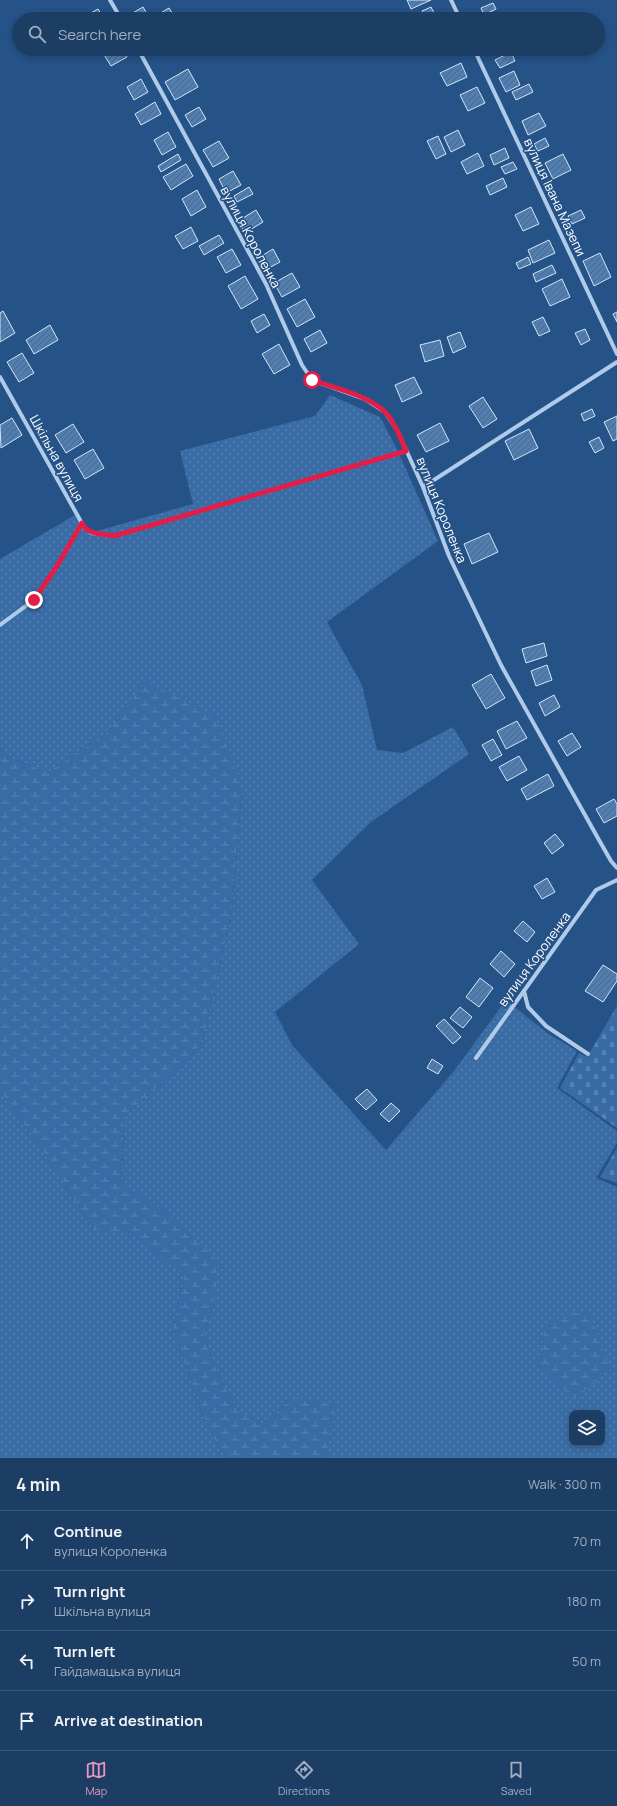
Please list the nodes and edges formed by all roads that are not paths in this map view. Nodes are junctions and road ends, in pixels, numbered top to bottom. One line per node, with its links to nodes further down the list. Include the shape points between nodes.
1 (110, 0): 3 (street)
2 (451, 0): 4 (street)
3 (117, 12)
4 (457, 12)
5 (142, 56): 10 (street, вулиця Короленка, via 266,284 302,365 312,380 365,399 385,412 397,430)
6 (477, 56): 7 (street, вулиця Івана Мазепи)
7 (617, 354)
8 (617, 362): 11 (street)
9 (0, 377): 12 (street, Шкільна вулиця)
10 (406, 451): 11 (street, вулиця Короленка); 12 (street, Шкільна вулиця, via 114,536 91,533)
11 (423, 488): 14 (street, вулиця Короленка, via 449,556 501,665)
12 (82, 523): 13 (street, via 34,600)
13 (0, 625)
14 (617, 868)
15 (617, 880): 16 (street, вулиця Короленка, via 596,890)
16 (524, 991): 17 (street, via 528,1007 546,1026); 18 (street, вулиця Короленка)
17 (588, 1054)
18 (476, 1058)

